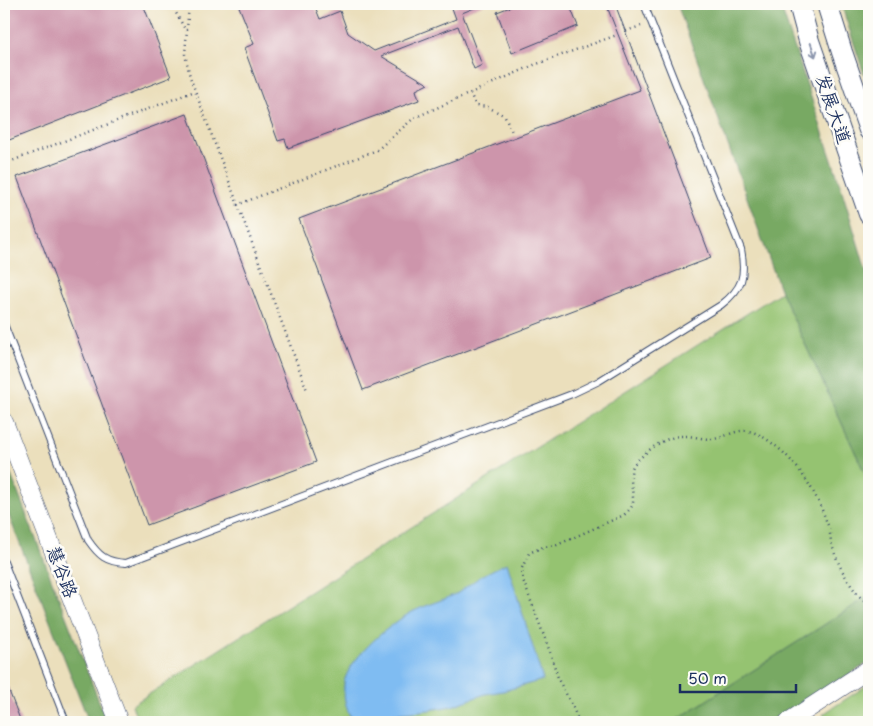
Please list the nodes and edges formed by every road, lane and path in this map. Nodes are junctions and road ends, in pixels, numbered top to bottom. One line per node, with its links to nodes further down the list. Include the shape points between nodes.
1 (173, 4): 10 (path)
2 (189, 4): 10 (path)
3 (384, 4): 4 (path, via 408,8)
4 (418, 4)
5 (644, 4): 8 (lane)
6 (799, 4): 18 (main road, 发展大道, one-way to 18)
7 (827, 4): 14 (main road, 发展大道)
8 (651, 22): 9 (path); 19 (lane, via 741,249 744,268 734,294 721,305 599,381 572,394 126,563 111,562 97,553 88,540)
9 (626, 31)
10 (187, 33): 12 (path, via 185,54)
11 (617, 35): 13 (path, via 534,65)
12 (194, 92): 16 (path); 17 (path)
13 (470, 93): 15 (path, via 475,104 505,116); 17 (path, via 414,118 377,150)
14 (869, 130)
15 (512, 132)
16 (4, 164)
17 (237, 205): 20 (path)
18 (869, 214)
19 (4, 324)
20 (307, 390)
21 (4, 422): 26 (street, 慧谷路)
22 (4, 562): 25 (lane)
23 (869, 606): 27 (path, via 842,570 812,490 781,450 750,431 738,430 712,439 670,438 634,463 631,469 633,502 624,514 557,545 529,552 525,558 523,580 559,682)
24 (869, 669): 28 (street)
25 (66, 722)
26 (119, 722)
27 (579, 722)
28 (788, 722)

